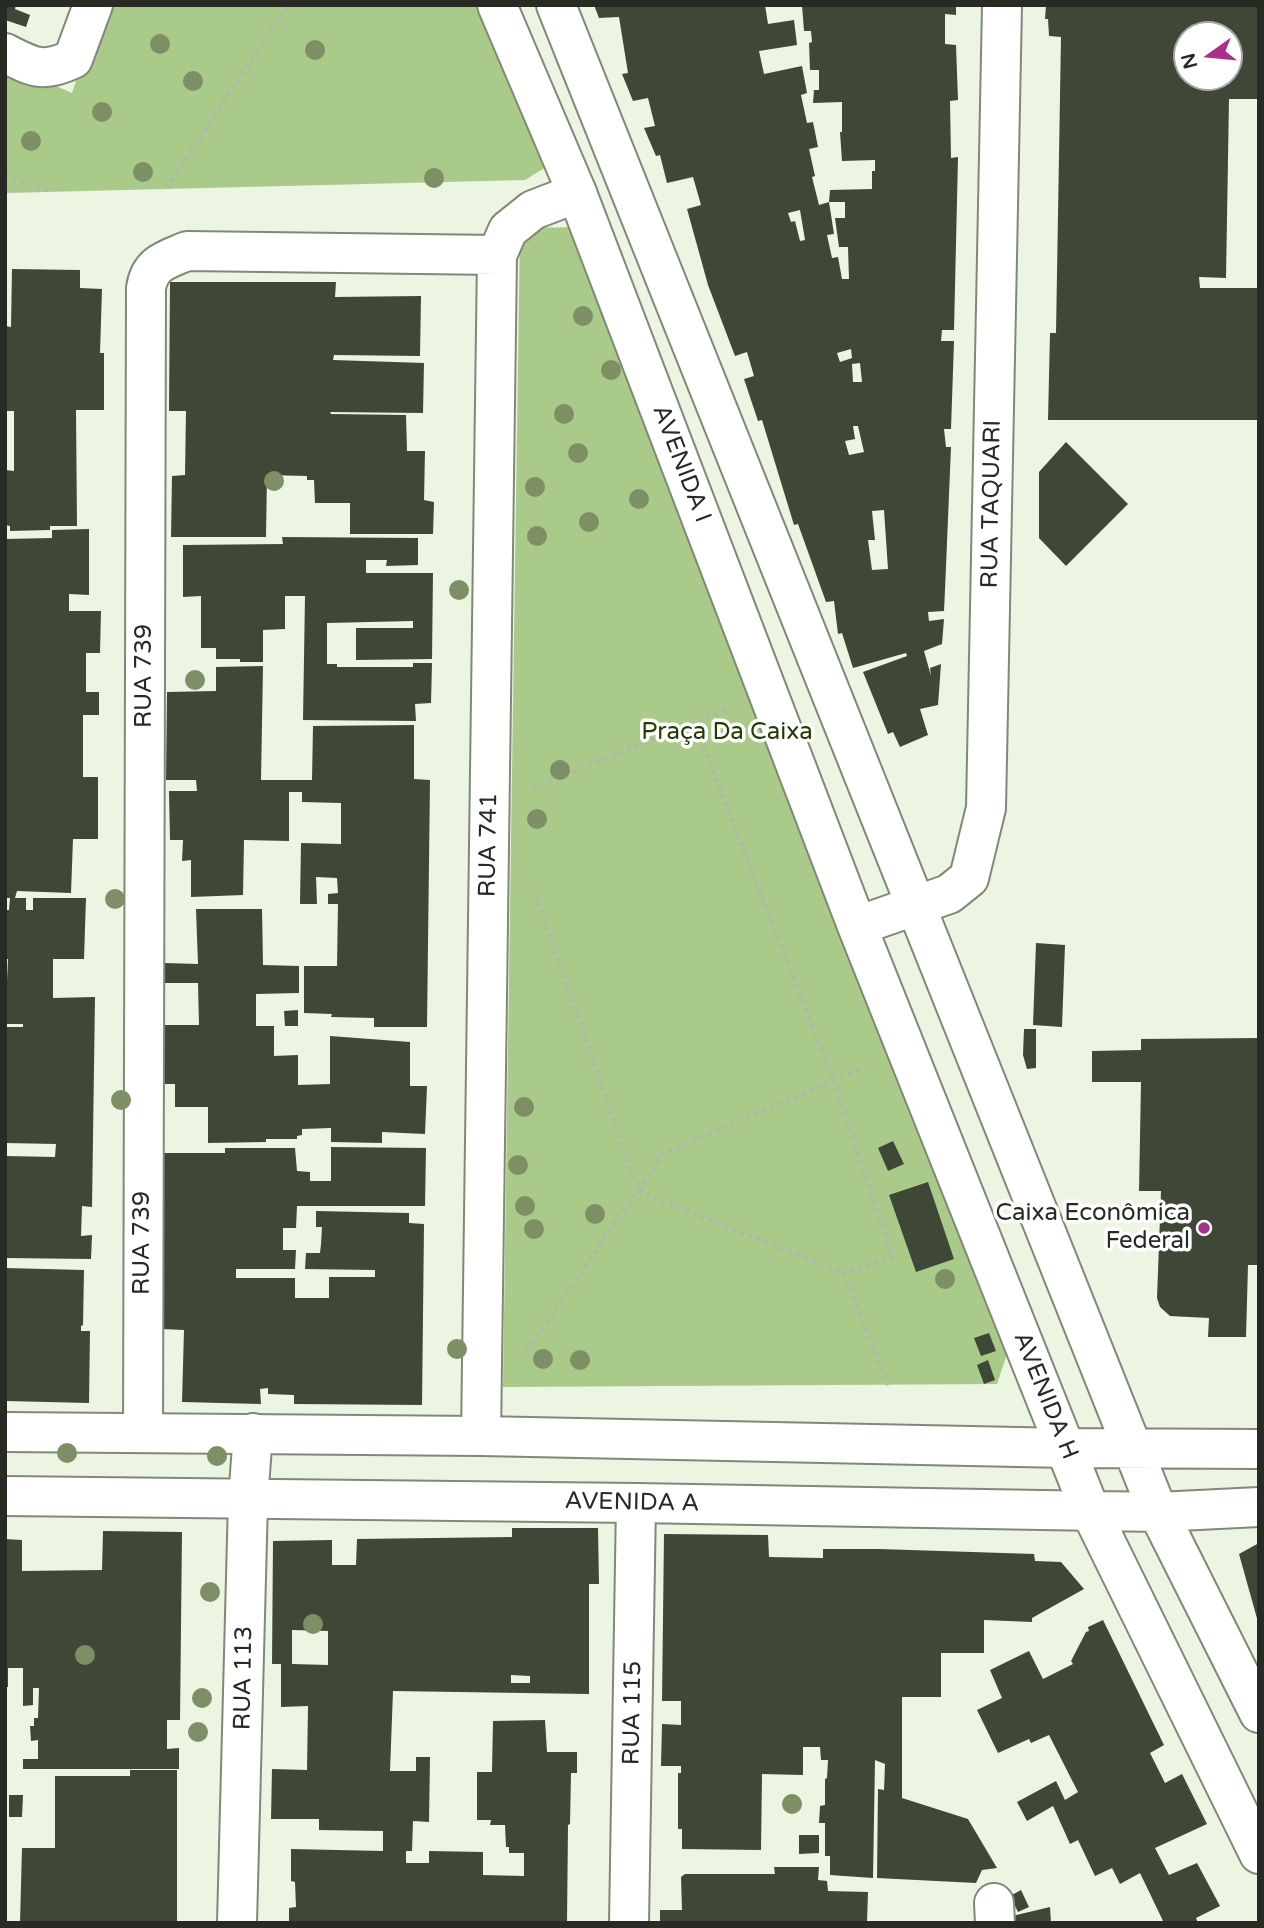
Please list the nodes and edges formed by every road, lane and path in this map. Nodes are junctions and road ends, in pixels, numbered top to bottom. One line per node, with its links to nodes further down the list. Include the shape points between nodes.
1 (93, 5): 6 (street, via 73,58 54,68 34,68)
2 (288, 5): 8 (path)
3 (497, 5): 10 (street, AVENIDA I)
4 (556, 5): 16 (street)
5 (1002, 5): 16 (street, RUA TAQUARI, via 986,808 969,878 948,894)
6 (5, 53)
7 (5, 176): 9 (path)
8 (167, 188)
9 (53, 192)
10 (577, 193): 11 (street, via 533,210 508,230); 17 (street, AVENIDA I)
11 (497, 255): 14 (street, RUA 741); 25 (street, RUA 739, via 187,251 160,263 148,275)
12 (739, 705): 13 (path)
13 (694, 723): 14 (path); 19 (path)
14 (490, 806): 27 (street, RUA 741)
15 (534, 892): 20 (path)
16 (915, 905): 17 (street, RUA TAQUARI); 29 (street)
17 (857, 926): 28 (street, AVENIDA H)
18 (871, 1064): 19 (path)
19 (834, 1080): 20 (path, via 662,1154); 21 (path, via 893,1258)
20 (639, 1192): 21 (path); 22 (path)
21 (844, 1273): 23 (path)
22 (522, 1360)
23 (888, 1385)
24 (5, 1432): 25 (street)
25 (143, 1433): 26 (street)
26 (253, 1433): 27 (street); 32 (street, RUA 113)
27 (481, 1436): 28 (street)
28 (1067, 1448): 29 (street); 35 (street, AVENIDA H)
29 (1133, 1449): 30 (street); 36 (street)
30 (1259, 1450)
31 (5, 1496): 32 (street, AVENIDA A)
32 (248, 1500): 33 (street, AVENIDA A); 39 (street, RUA 113)
33 (636, 1503): 35 (street, AVENIDA A); 40 (street, RUA 115)
34 (1259, 1507): 36 (street, AVENIDA A)
35 (1090, 1510): 36 (street, AVENIDA A); 38 (street, AVENIDA H)
36 (1158, 1513): 37 (street)
37 (1259, 1713)
38 (1259, 1854)
39 (237, 1923)
40 (629, 1923)

